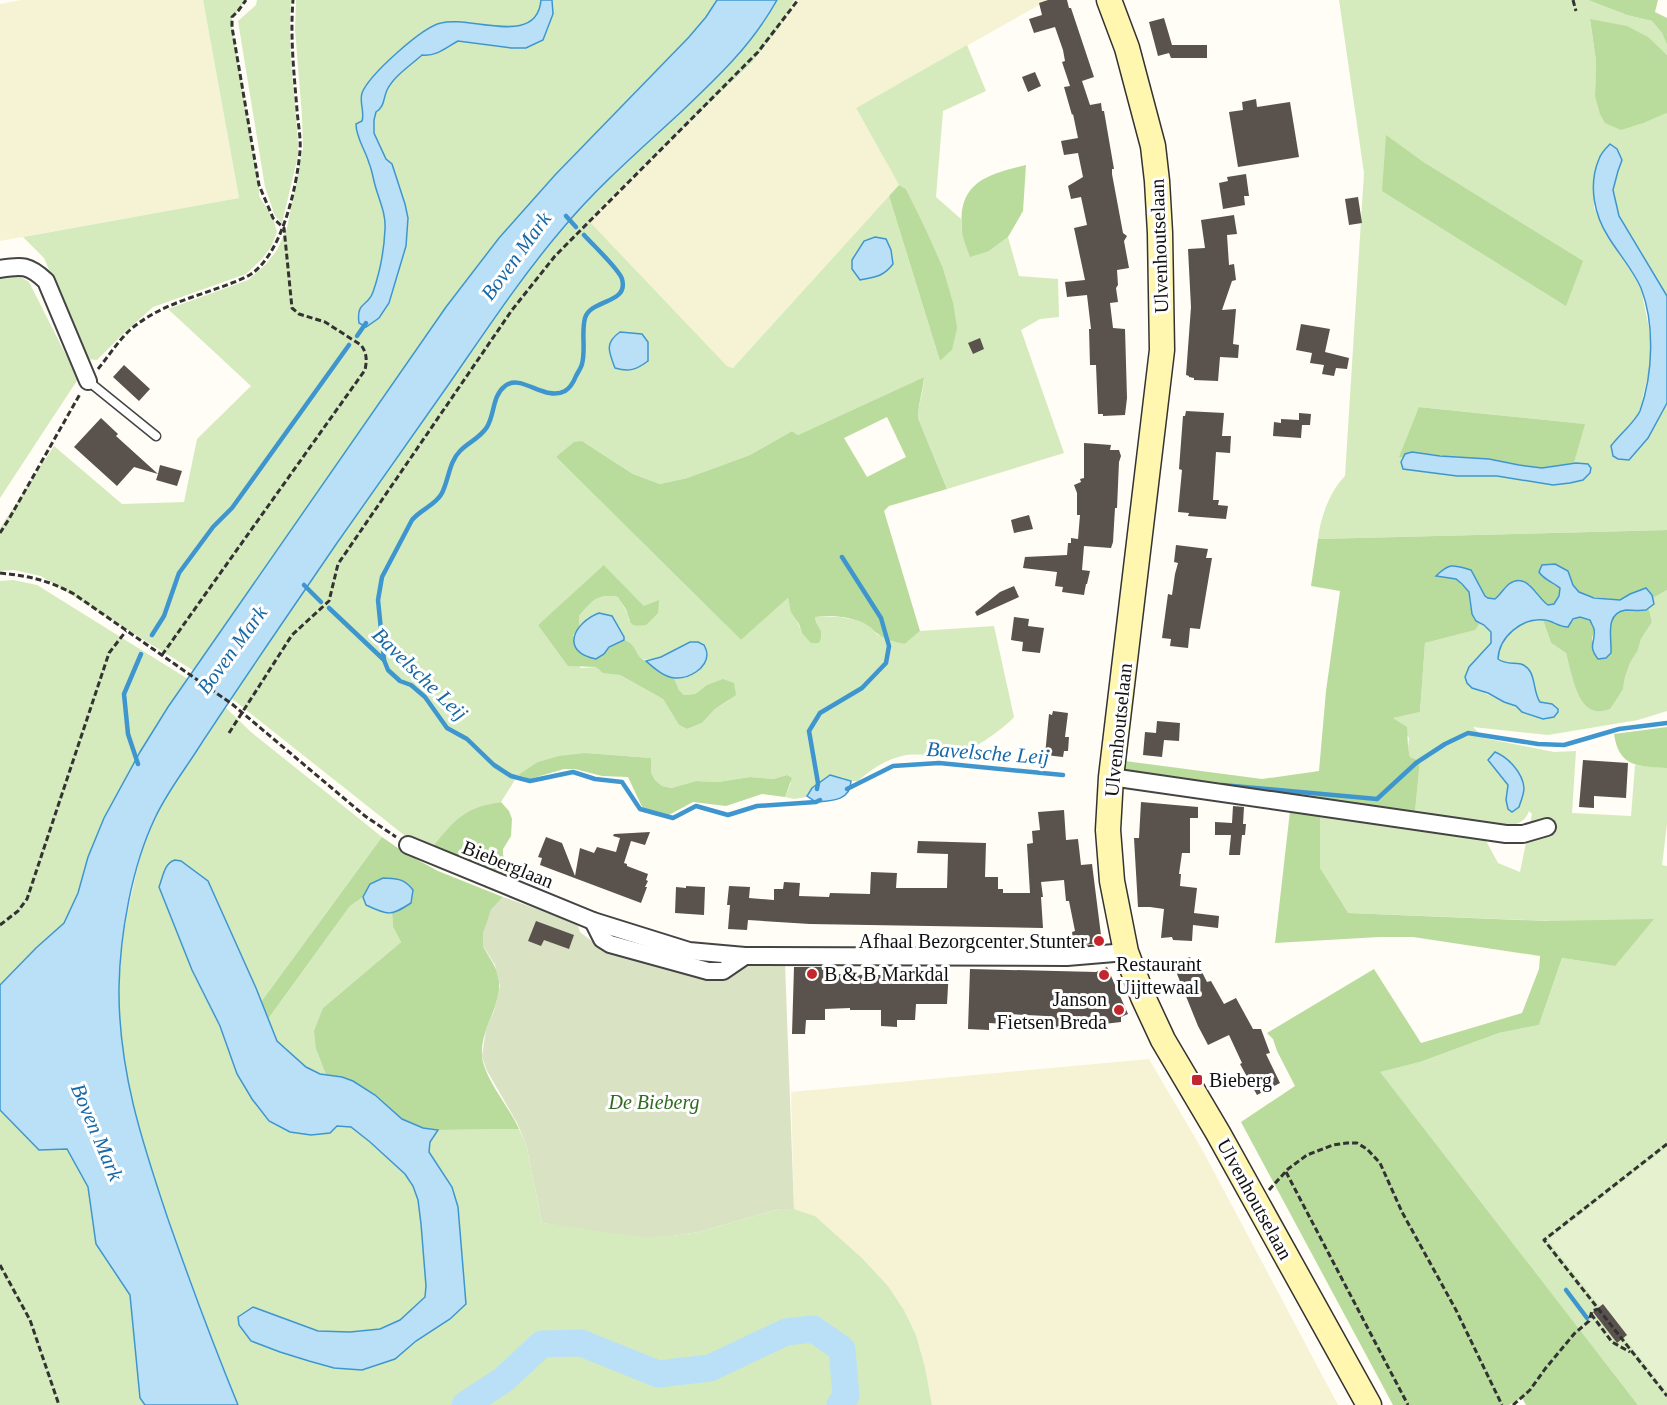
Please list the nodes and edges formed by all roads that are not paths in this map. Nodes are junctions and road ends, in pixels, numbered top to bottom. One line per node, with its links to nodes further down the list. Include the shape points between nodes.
1 (1109, 0): 5 (main road, Ulvenhoutselaan, via 1127,48 1153,146 1160,233 1162,350)
2 (0, 269): 3 (street, via 18,266 35,271 46,281)
3 (88, 381): 4 (lane)
4 (156, 436)
5 (1111, 777): 6 (street, via 1506,834); 8 (main road, Ulvenhoutselaan, via 1108,830 1112,881)
6 (1547, 827)
7 (408, 845): 8 (street, Bieberglaan, via 593,921 689,951 745,956 1067,957)
8 (1126, 952): 9 (main road, Ulvenhoutselaan, via 1163,1040)
9 (1369, 1405)

